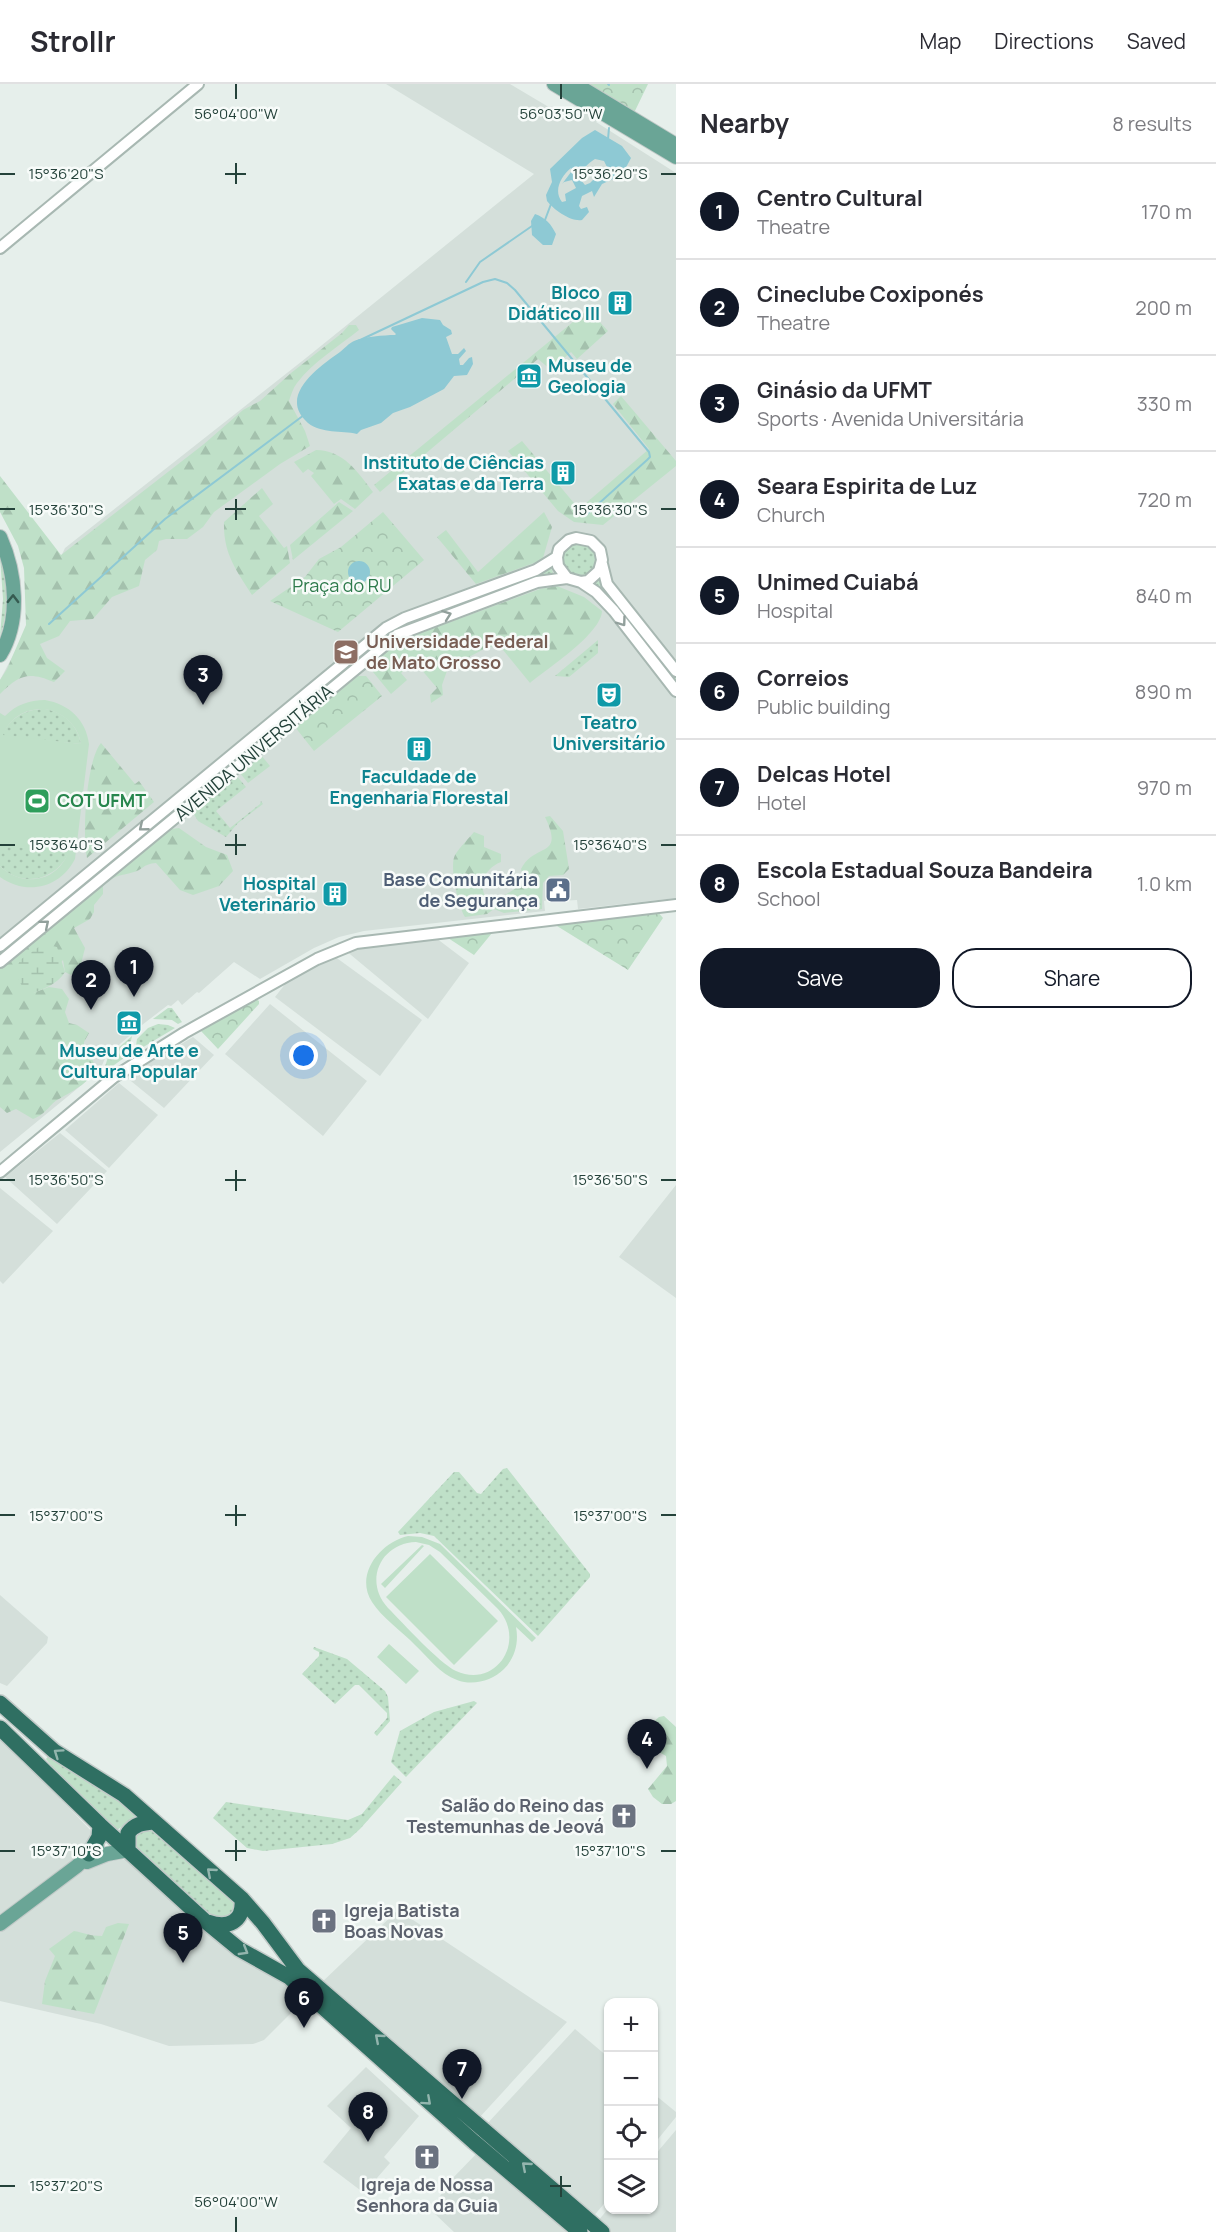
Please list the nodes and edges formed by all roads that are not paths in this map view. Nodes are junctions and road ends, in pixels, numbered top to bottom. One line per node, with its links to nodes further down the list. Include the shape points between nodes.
1 (198, 84): 6 (street)
2 (554, 84): 5 (main road)
3 (575, 84): 4 (main road)
4 (676, 145)
5 (676, 157)
6 (0, 248)
7 (0, 537): 12 (main road, one-way to 7, via 9,633 14,595 12,573)
8 (557, 557): 9 (street, AVENIDA UNIVERSITÁRIA, via 569,540 584,538 600,550); 10 (street); 16 (street, AVENIDA UNIVERSITÁRIA, one-way to 16, via 536,570 386,628)
9 (602, 564): 11 (street, via 594,577); 13 (street, AVENIDA UNIVERSITÁRIA, via 608,584)
10 (567, 578): 11 (street, AVENIDA UNIVERSITÁRIA); 17 (street, AVENIDA UNIVERSITÁRIA, one-way to 10, via 397,635 537,582)
11 (581, 582): 14 (street, AVENIDA UNIVERSITÁRIA, one-way to 14, via 614,610)
12 (0, 655)
13 (676, 671)
14 (676, 691)
15 (676, 905): 18 (street, via 356,943 339,949 184,1033 114,1077)
16 (0, 946)
17 (0, 962)
18 (0, 1172)
19 (0, 1702): 21 (highway, one-way to 19, via 124,1795 54,1751)
20 (0, 1728): 22 (highway)
21 (153, 1822): 23 (highway); 28 (highway, one-way to 21)
22 (100, 1825): 24 (highway); 26 (highway, via 99,1837)
23 (134, 1826): 24 (highway); 25 (highway, via 128,1833)
24 (113, 1836): 25 (highway); 26 (main road)
25 (128, 1850): 27 (main road); 29 (highway)
26 (89, 1854): 27 (main road)
27 (77, 1866): 30 (main road)
28 (242, 1899): 29 (highway, via 236,1920 219,1926); 32 (highway, one-way to 28, via 298,1970)
29 (205, 1921): 31 (highway, one-way to 31, via 239,1949 289,1977)
30 (0, 1924)
31 (580, 2232)
32 (602, 2232)

